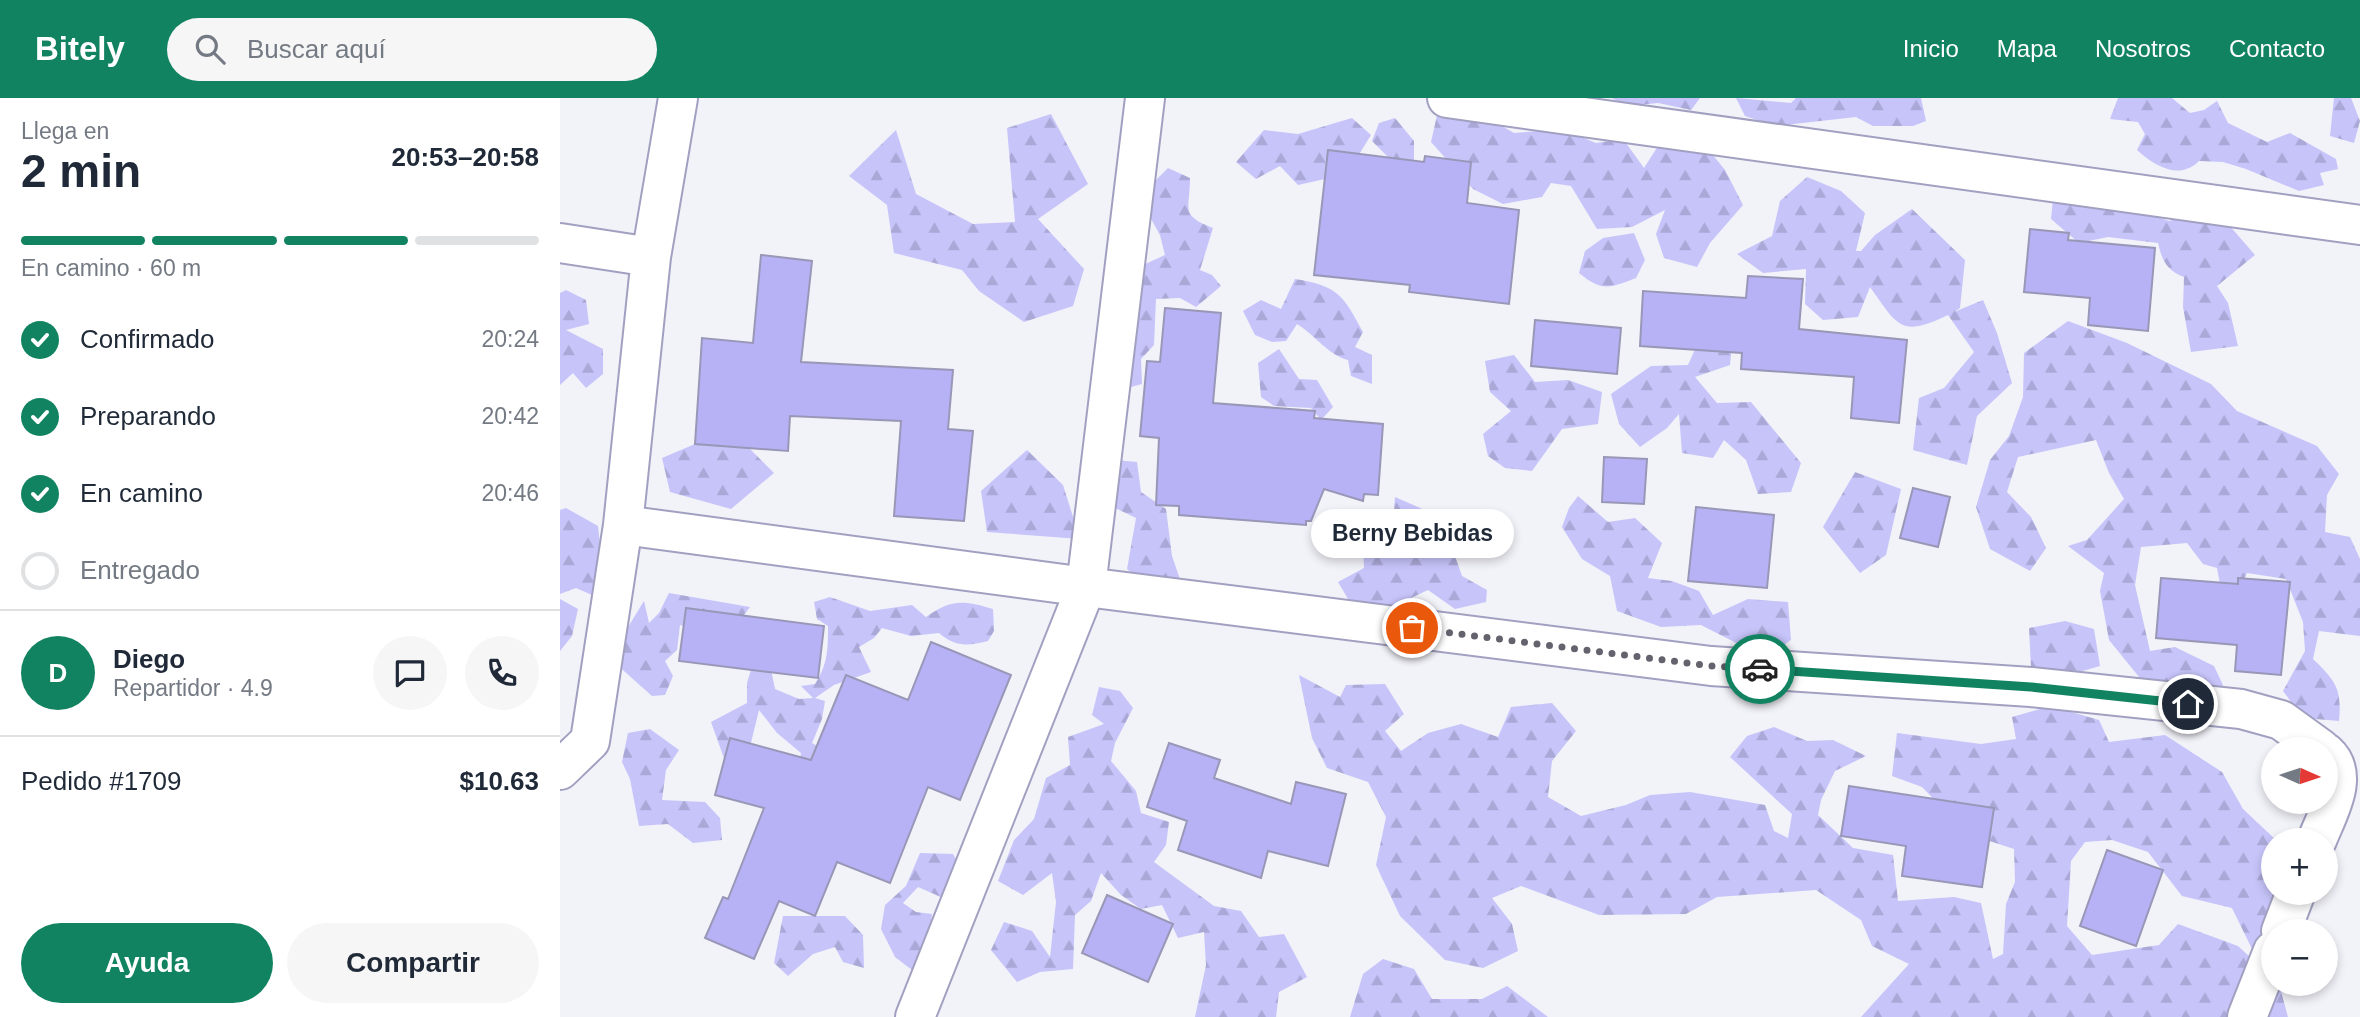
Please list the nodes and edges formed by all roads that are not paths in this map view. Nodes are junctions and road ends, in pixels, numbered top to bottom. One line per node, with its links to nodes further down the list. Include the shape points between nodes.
1 (678, 98): 6 (street)
2 (1145, 98): 8 (street)
3 (1447, 98): 4 (street)
4 (2360, 225)
5 (560, 243): 6 (street)
6 (651, 257): 7 (street)
7 (623, 525): 8 (street); 10 (street, via 590,741)
8 (1086, 587): 9 (street, via 1711,666 2031,687 2241,709 2281,720); 12 (street)
9 (2304, 737)
10 (560, 770)
11 (2261, 981): 13 (street)
12 (915, 1017)
13 (2247, 1017)

